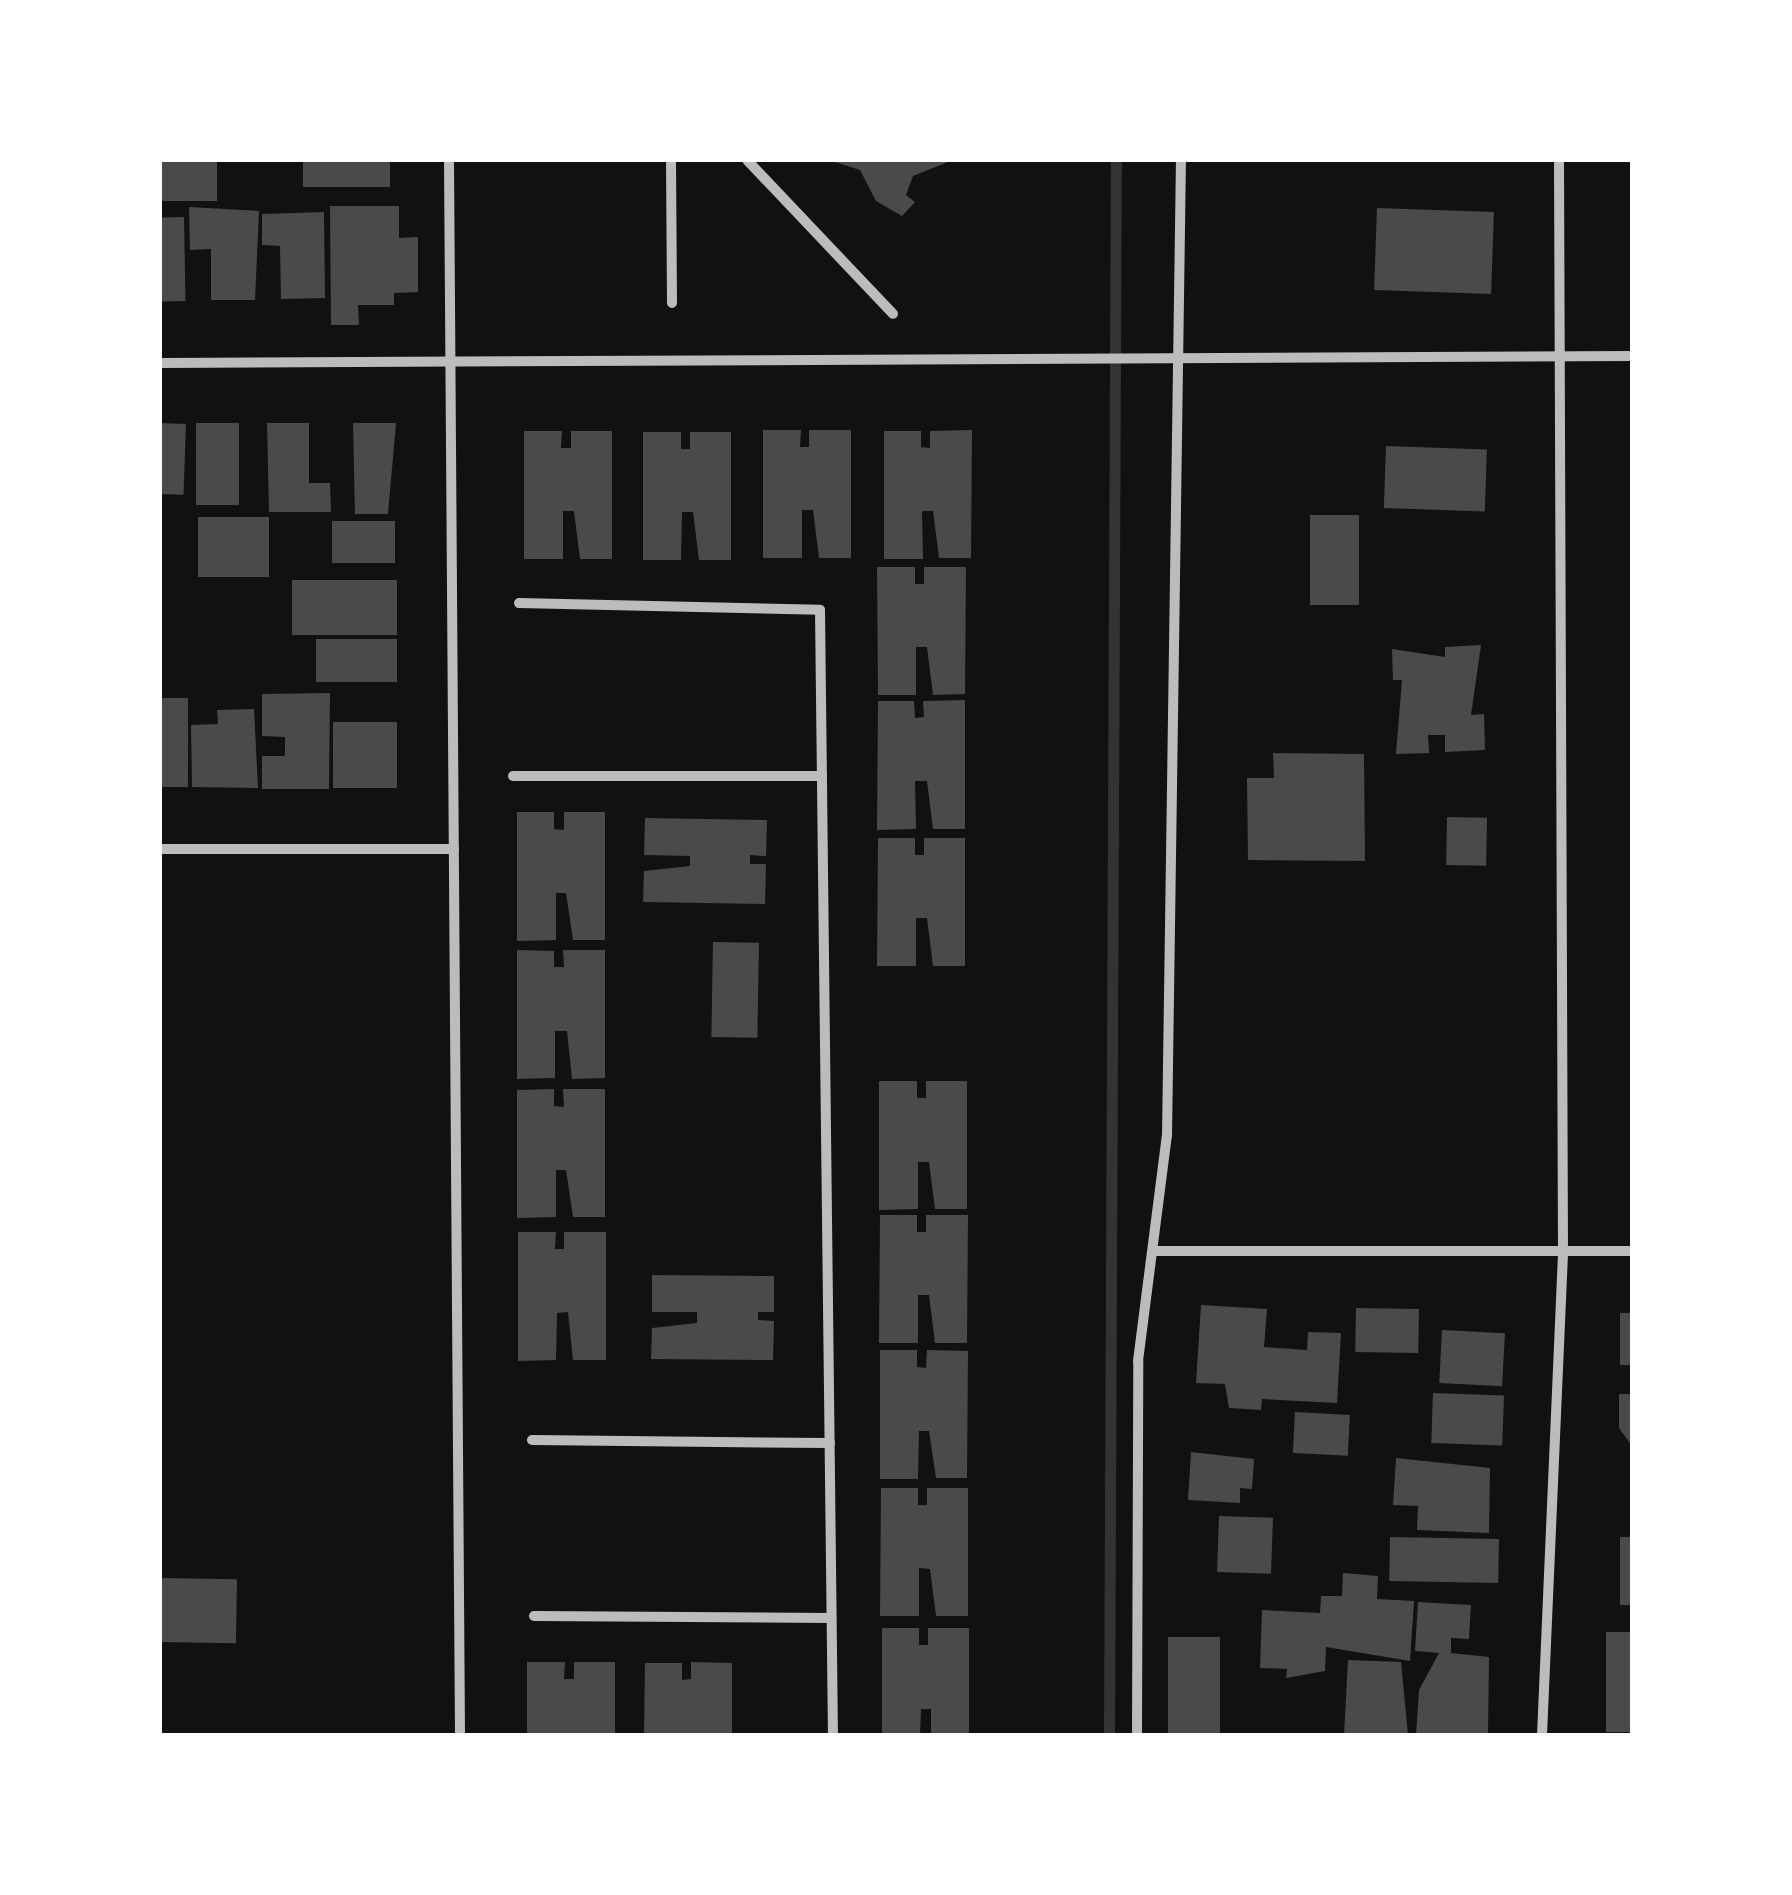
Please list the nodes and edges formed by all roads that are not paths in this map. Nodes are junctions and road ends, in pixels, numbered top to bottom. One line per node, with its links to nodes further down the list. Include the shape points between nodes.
1 (449, 160): 11 (street)
2 (672, 160): 6 (street)
3 (747, 160): 7 (street)
4 (1181, 160): 10 (street)
5 (1560, 160): 8 (street)
6 (672, 302)
7 (893, 314)
8 (1560, 356): 9 (street); 10 (street); 19 (street)
9 (1632, 356)
10 (1182, 359): 11 (street); 18 (street, via 1167,1136)
11 (451, 362): 12 (street); 17 (street)
12 (160, 363)
13 (519, 603): 15 (street, via 820,610)
14 (513, 776): 15 (street)
15 (822, 776): 22 (street)
16 (160, 849): 17 (street)
17 (454, 850): 25 (street)
18 (1154, 1251): 19 (street); 27 (street, via 1138,1360)
19 (1563, 1251): 20 (street); 28 (street)
20 (1632, 1251)
21 (532, 1440): 22 (street)
22 (830, 1442): 24 (street)
23 (534, 1616): 24 (street)
24 (830, 1618): 26 (street)
25 (460, 1735)
26 (833, 1735)
27 (1137, 1735)
28 (1542, 1735)

